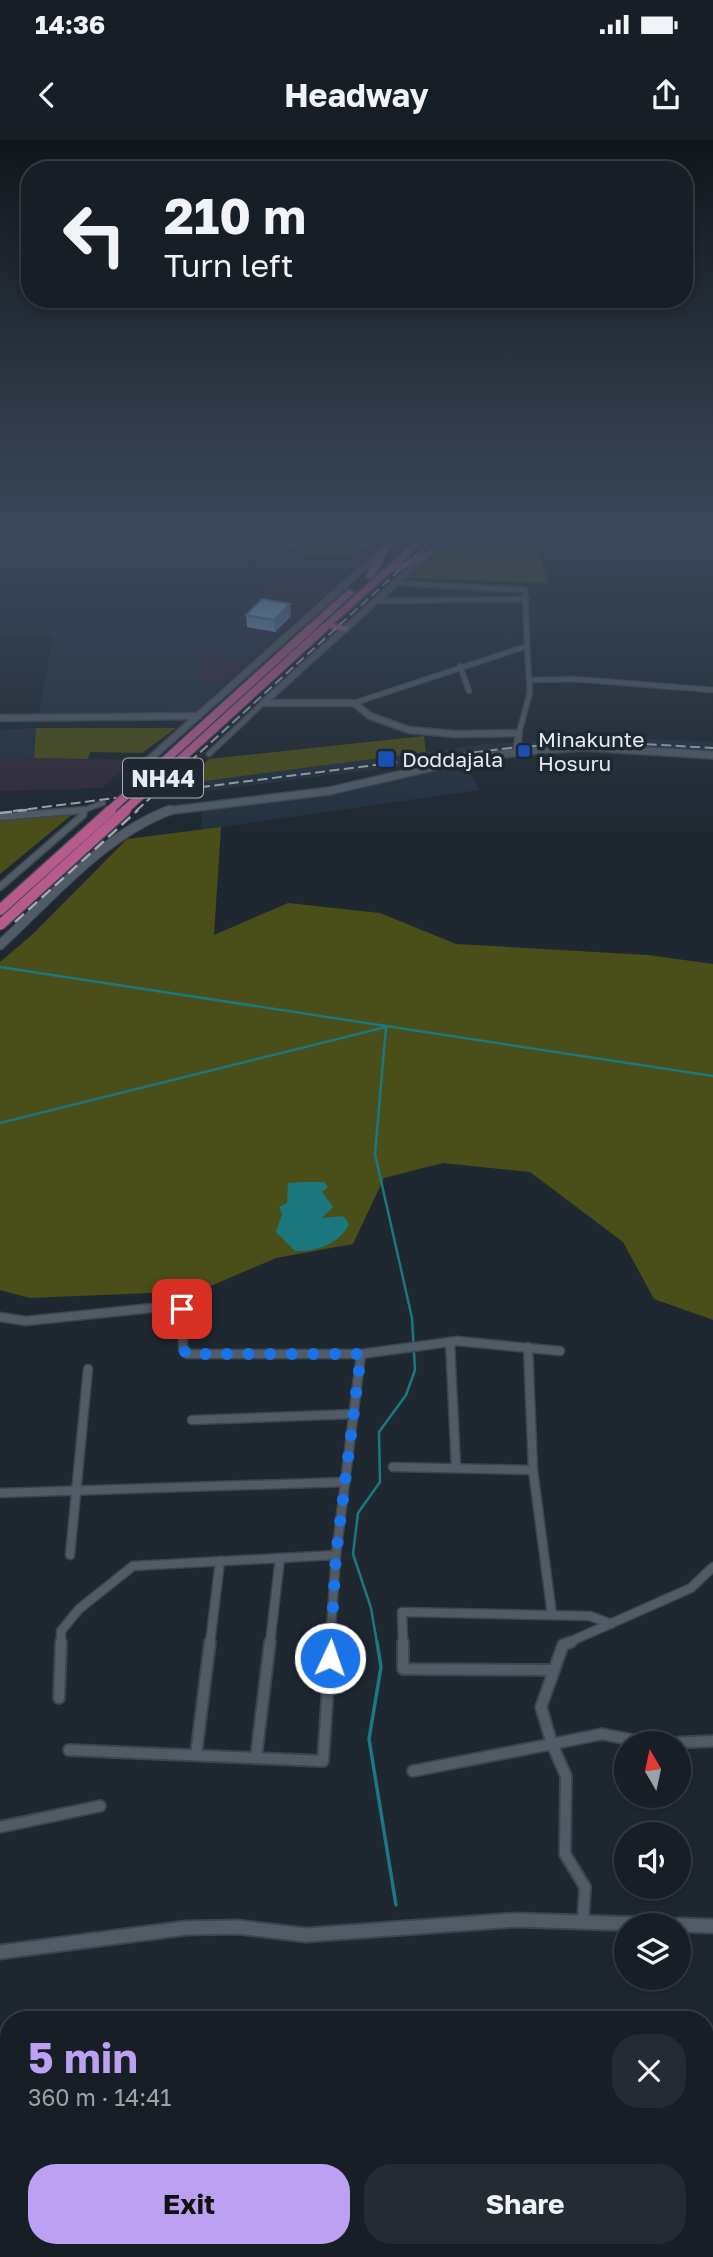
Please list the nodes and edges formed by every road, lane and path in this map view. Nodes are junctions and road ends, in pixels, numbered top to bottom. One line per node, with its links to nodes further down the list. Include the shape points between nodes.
1 (291, 633): 13 (street)
2 (306, 633): 26 (highway, NH44, bridge)
3 (320, 633): 27 (highway, NH44, bridge)
4 (341, 633): 11 (street)
5 (527, 633): 6 (street)
6 (527, 646): 7 (street); 8 (street)
7 (460, 666): 10 (street); 12 (street)
8 (531, 680): 9 (street); 17 (street)
9 (713, 690)
10 (469, 691)
11 (263, 703): 12 (street); 19 (street)
12 (354, 703): 17 (street, via 367,716 410,729)
13 (198, 716): 14 (street); 15 (street)
14 (0, 718)
15 (191, 722): 16 (street); 21 (street)
16 (0, 724)
17 (519, 733): 18 (street)
18 (516, 752): 20 (main road, via 584,747); 28 (main road, via 329,791 172,809 117,836)
19 (209, 754)
20 (713, 755)
21 (133, 774)
22 (103, 803): 23 (street)
23 (84, 810): 24 (street); 25 (street)
24 (0, 817)
25 (0, 887)
26 (0, 910)
27 (0, 925)
28 (0, 945)
29 (0, 1317): 33 (street, via 26,1321 171,1306 182,1309 187,1354)
30 (450, 1342): 31 (street); 33 (street); 38 (street)
31 (528, 1347): 32 (street); 39 (street)
32 (560, 1351)
33 (361, 1354): 35 (street)
34 (88, 1369): 41 (street)
35 (354, 1414): 36 (street); 40 (street)
36 (192, 1420)
37 (393, 1467): 38 (street)
38 (456, 1467): 39 (street)
39 (533, 1471): 48 (street)
40 (345, 1482): 41 (street); 43 (street)
41 (78, 1491): 42 (street); 44 (street)
42 (0, 1493)
43 (336, 1555): 45 (street); 58 (street, via 323,1761)
44 (70, 1556)
45 (280, 1558): 46 (street); 58 (street)
46 (220, 1561): 51 (street, via 133,1566 79,1609 61,1631); 57 (street)
47 (713, 1567): 49 (street, via 691,1588)
48 (552, 1615): 49 (street, via 590,1616); 50 (street, via 402,1612 403,1669)
49 (611, 1624): 50 (street, via 563,1645)
50 (554, 1670): 55 (street, via 541,1707)
51 (59, 1699)
52 (614, 1736): 55 (street, via 602,1734)
53 (713, 1741): 54 (street)
54 (691, 1742)
55 (552, 1744): 59 (street); 62 (street, via 566,1776 565,1854 585,1887)
56 (69, 1750): 57 (street)
57 (196, 1755): 58 (street)
58 (256, 1758)
59 (413, 1771)
60 (100, 1806): 61 (street)
61 (0, 1827)
62 (583, 1922): 63 (street); 66 (street, via 516,1920 317,1935 237,1927 186,1928)
63 (614, 1923)
64 (691, 1925): 65 (street)
65 (713, 1926)
66 (0, 1952)

